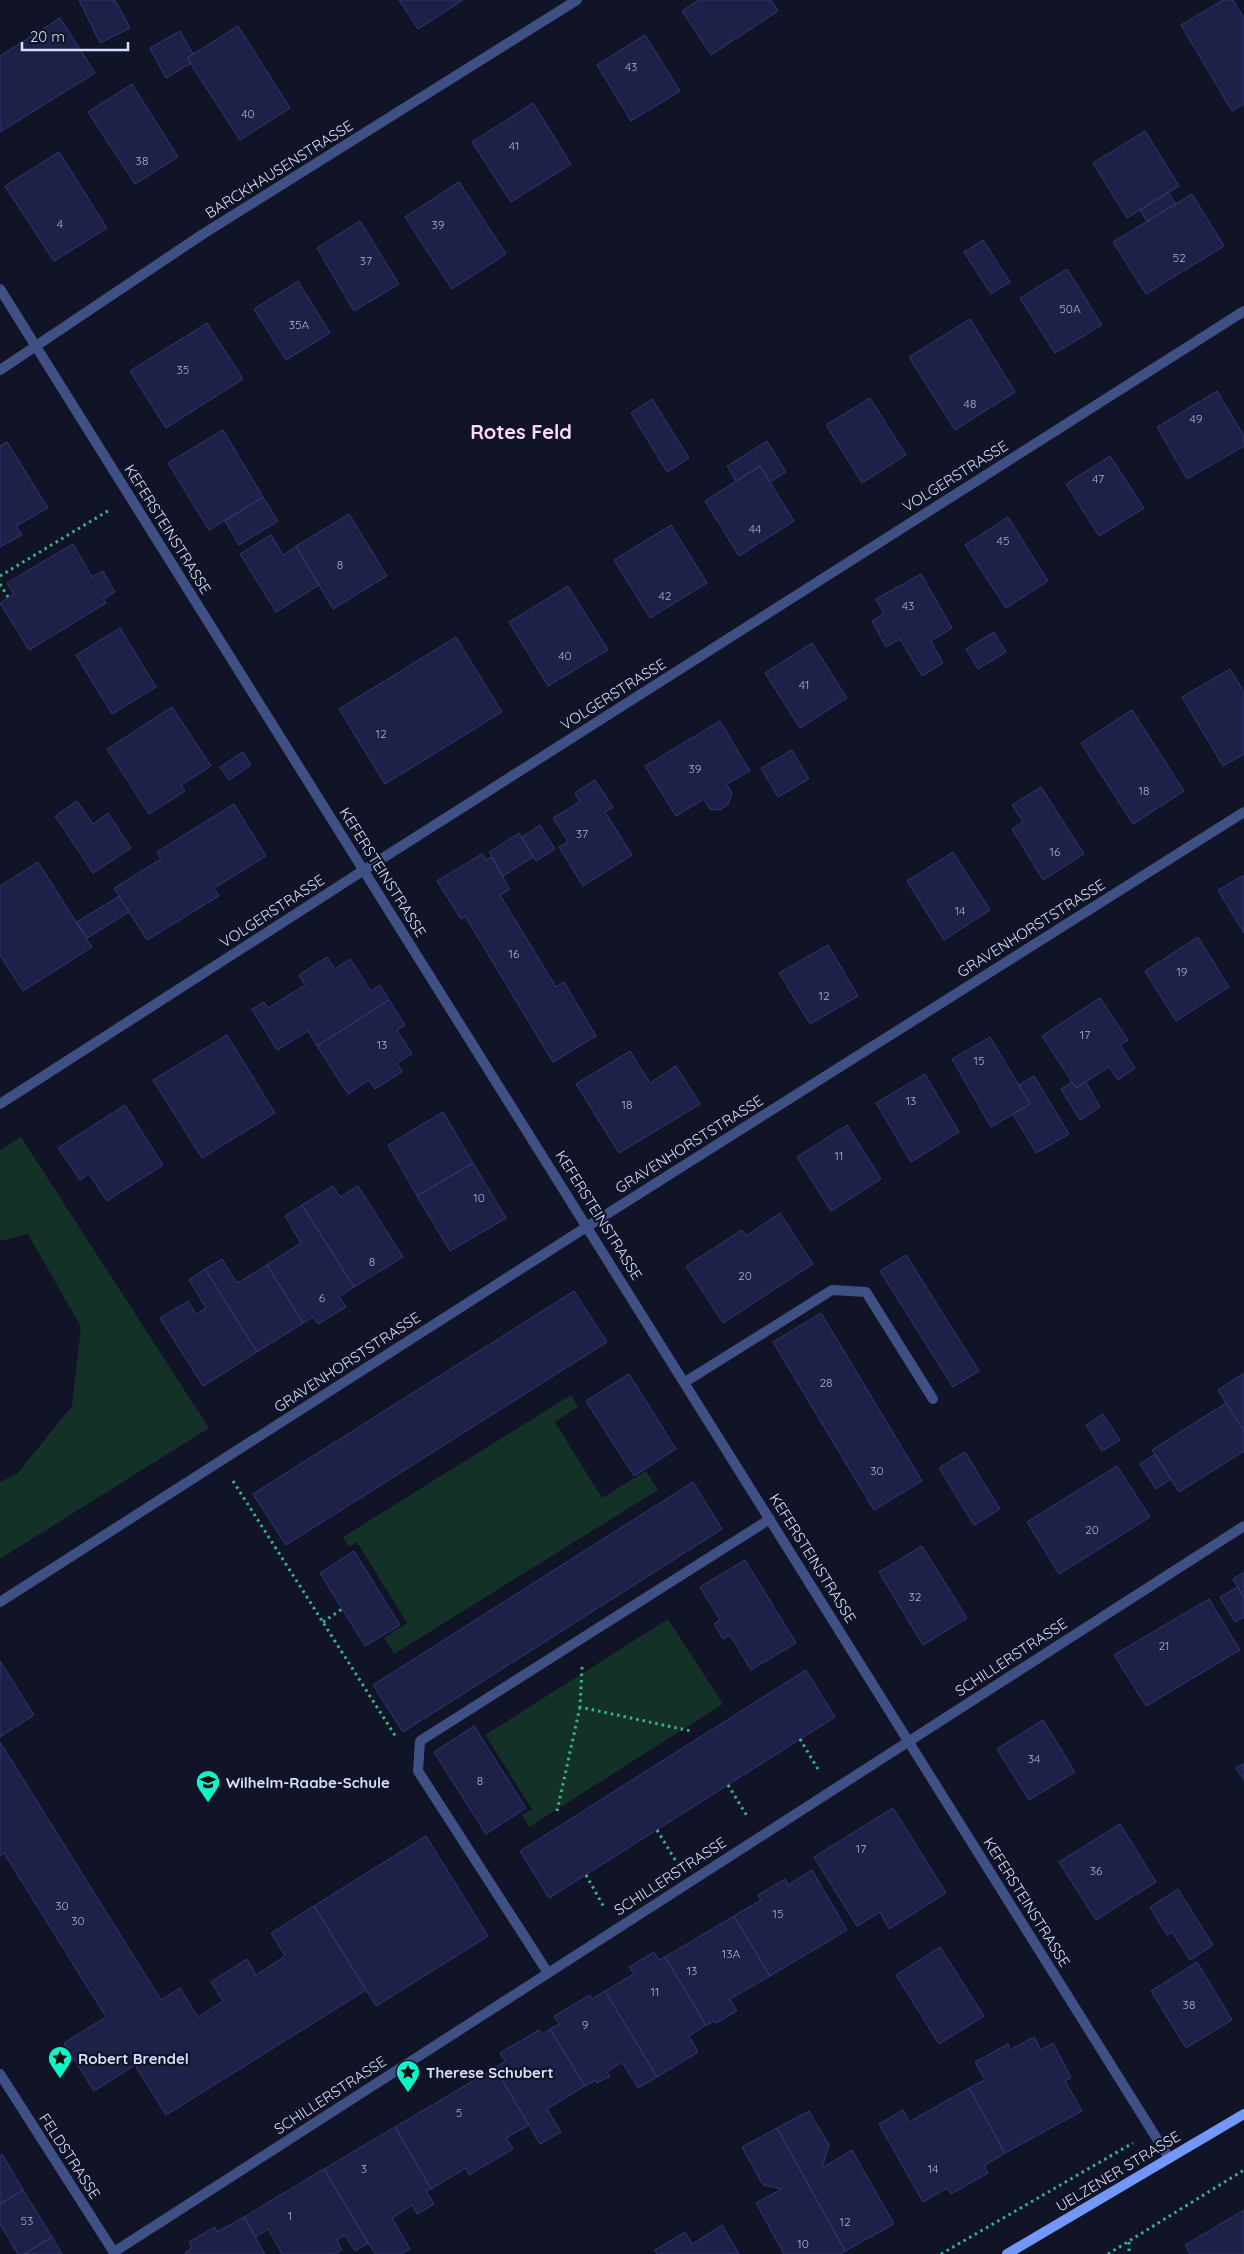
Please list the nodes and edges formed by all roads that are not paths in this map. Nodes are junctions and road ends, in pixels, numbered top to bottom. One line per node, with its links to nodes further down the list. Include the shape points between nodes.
1 (577, 0): 4 (street, BARCKHAUSENSTRASSE, via 203,234)
2 (0, 289): 4 (street, KEFERSTEINSTRASSE)
3 (1244, 311): 7 (street, VOLGERSTRASSE)
4 (35, 346): 5 (street, BARCKHAUSENSTRASSE); 7 (street, KEFERSTEINSTRASSE)
5 (0, 370)
6 (1244, 812): 9 (street, GRAVENHORSTSTRASSE)
7 (364, 870): 8 (street, VOLGERSTRASSE); 9 (street, KEFERSTEINSTRASSE)
8 (0, 1104)
9 (588, 1226): 10 (street, KEFERSTEINSTRASSE); 14 (street, GRAVENHORSTSTRASSE)
10 (685, 1382): 11 (street, via 832,1290 866,1292); 12 (street, KEFERSTEINSTRASSE)
11 (934, 1399)
12 (770, 1519): 15 (street, KEFERSTEINSTRASSE); 16 (street, via 420,1741 418,1771)
13 (1244, 1526): 15 (street, SCHILLERSTRASSE)
14 (0, 1602)
15 (909, 1740): 16 (street, SCHILLERSTRASSE); 19 (street, KEFERSTEINSTRASSE)
16 (548, 1973): 20 (street, SCHILLERSTRASSE)
17 (0, 2074): 20 (street, FELDSTRASSE)
18 (1244, 2114): 19 (street, UELZENER STRASSE)
19 (1169, 2158): 21 (street, UELZENER STRASSE)
20 (114, 2253)
21 (1007, 2254)

